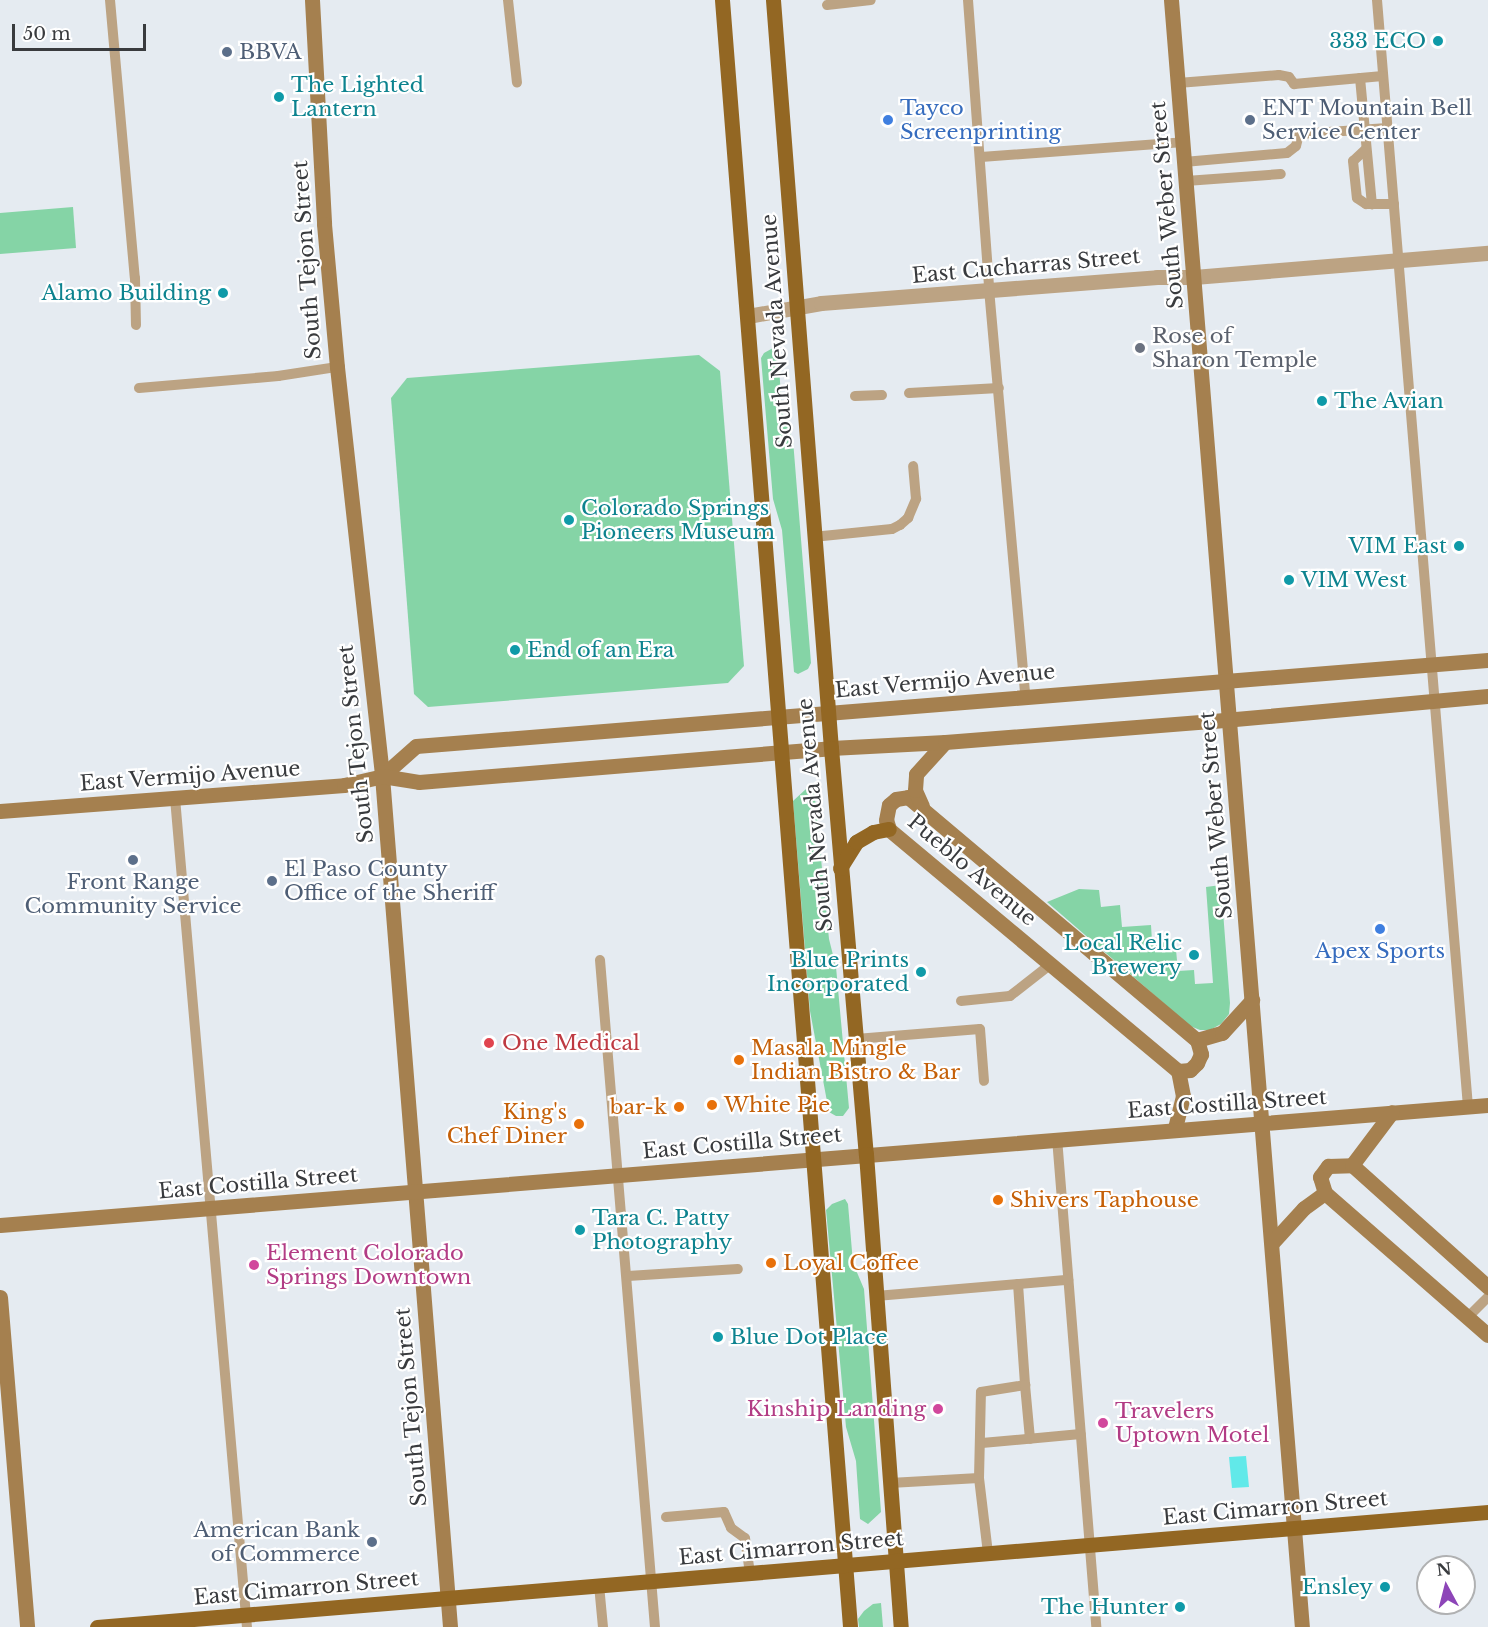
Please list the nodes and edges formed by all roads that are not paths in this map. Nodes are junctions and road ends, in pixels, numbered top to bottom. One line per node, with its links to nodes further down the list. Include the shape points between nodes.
1 (110, 0): 29 (lane)
2 (312, 0): 30 (street, South Tejon Street, via 324,224)
3 (508, 0): 13 (lane)
4 (722, 0): 28 (main road, South Nevada Avenue)
5 (773, 0): 27 (main road, South Nevada Avenue)
6 (871, 0): 10 (lane)
7 (968, 0): 18 (lane)
8 (1171, 0): 14 (street, South Weber Street)
9 (1377, 0): 11 (lane)
10 (827, 4)
11 (1383, 76): 12 (lane); 15 (lane)
12 (1360, 78): 14 (lane, via 1294,84 1289,77 1279,75); 16 (lane)
13 (517, 83)
14 (1178, 83): 17 (street, South Weber Street)
15 (1388, 128): 16 (lane); 22 (lane)
16 (1364, 129): 19 (lane, via 1299,134 1296,146 1287,153); 22 (lane, via 1365,150 1353,161 1357,198 1366,204)
17 (1183, 142): 18 (lane); 19 (street, South Weber Street)
18 (981, 157): 26 (lane)
19 (1184, 162): 21 (street, South Weber Street)
20 (1281, 174): 21 (lane)
21 (1186, 182): 25 (street, South Weber Street)
22 (1394, 204): 24 (lane)
23 (1488, 253): 24 (street, East Cucharras Street)
24 (1398, 260): 25 (street, East Cucharras Street); 39 (lane)
25 (1194, 277): 26 (street, East Cucharras Street); 40 (street, South Weber Street)
26 (989, 289): 27 (street, East Cucharras Street); 32 (lane)
27 (795, 306): 28 (street, East Cucharras Street); 37 (main road, South Nevada Avenue)
28 (748, 316): 45 (main road, South Nevada Avenue)
29 (136, 325)
30 (337, 367): 31 (lane); 50 (street, South Tejon Street)
31 (140, 388)
32 (999, 388): 33 (lane); 41 (lane)
33 (909, 393)
34 (882, 395): 35 (lane)
35 (855, 396)
36 (913, 466): 37 (lane, via 916,499 908,518 900,525)
37 (813, 537): 44 (main road, South Nevada Avenue)
38 (1488, 660): 39 (street, East Vermijo Avenue)
39 (1431, 665): 40 (street, East Vermijo Avenue); 43 (lane)
40 (1227, 681): 41 (street, East Vermijo Avenue); 46 (street, South Weber Street)
41 (1025, 695): 44 (street, East Vermijo Avenue)
42 (1488, 696): 43 (street, East Vermijo Avenue)
43 (1434, 700): 46 (street, East Vermijo Avenue); 65 (lane)
44 (828, 712): 45 (street, East Vermijo Avenue); 48 (main road, South Nevada Avenue)
45 (777, 716): 49 (main road, South Nevada Avenue); 50 (street, East Vermijo Avenue, via 416,746)
46 (1230, 719): 47 (street, East Vermijo Avenue); 58 (street, South Weber Street)
47 (945, 742): 48 (street, East Vermijo Avenue); 52 (street, via 916,774 915,790)
48 (831, 748): 49 (street, East Vermijo Avenue); 55 (main road, South Nevada Avenue)
49 (780, 752): 50 (street, East Vermijo Avenue, via 419,782); 71 (main road, South Nevada Avenue)
50 (382, 776): 51 (street, East Vermijo Avenue, via 344,785); 74 (street, South Tejon Street)
51 (175, 798): 53 (street, East Vermijo Avenue); 76 (lane)
52 (922, 806): 54 (street, Pueblo Avenue, via 908,797 896,799 887,812); 61 (street, Pueblo Avenue)
53 (0, 811)
54 (889, 829): 55 (main road, via 873,832 856,842); 57 (street, Pueblo Avenue)
55 (840, 868): 60 (main road, South Nevada Avenue)
56 (600, 960): 73 (lane)
57 (1051, 964): 59 (lane, via 1010,996); 62 (street, Pueblo Avenue)
58 (1252, 1000): 61 (street, via 1222,1033); 67 (street, South Weber Street)
59 (961, 1001)
60 (856, 1039): 63 (lane, via 980,1029); 70 (main road, South Nevada Avenue)
61 (1197, 1040): 62 (street, via 1201,1054 1197,1063 1190,1070)
62 (1178, 1071): 68 (street, via 1183,1096)
63 (984, 1080)
64 (1488, 1105): 65 (street, East Costilla Street)
65 (1468, 1106): 66 (street, East Costilla Street)
66 (1392, 1112): 67 (street, East Costilla Street); 72 (street)
67 (1262, 1121): 68 (street, East Costilla Street); 78 (street, South Weber Street)
68 (1175, 1128): 69 (street, East Costilla Street)
69 (1057, 1138): 70 (street, East Costilla Street); 81 (lane)
70 (866, 1154): 71 (street, East Costilla Street); 84 (main road, South Nevada Avenue)
71 (814, 1158): 73 (street, East Costilla Street); 102 (main road, South Nevada Avenue)
72 (1352, 1165): 75 (street, via 1328,1166 1320,1177); 83 (street)
73 (620, 1174): 74 (street, East Costilla Street); 80 (lane)
74 (415, 1191): 76 (street, East Costilla Street); 106 (street, South Tejon Street)
75 (1325, 1193): 78 (street, via 1296,1216); 87 (street)
76 (210, 1208): 77 (street, East Costilla Street); 107 (lane)
77 (0, 1225)
78 (1272, 1243): 98 (street, South Weber Street)
79 (738, 1269): 80 (lane)
80 (627, 1276): 104 (lane)
81 (1068, 1280): 82 (lane); 91 (lane)
82 (1018, 1284): 84 (lane); 89 (lane)
83 (1488, 1287)
84 (876, 1296): 95 (main road, South Nevada Avenue)
85 (0, 1297): 90 (street)
86 (1488, 1297): 87 (lane)
87 (1468, 1317): 88 (street)
88 (1488, 1335)
89 (1025, 1385): 92 (lane); 93 (lane, via 981,1392)
90 (5, 1429): 108 (street)
91 (1081, 1434): 92 (lane); 99 (lane)
92 (1030, 1438): 93 (lane)
93 (982, 1443): 94 (lane)
94 (980, 1478): 95 (lane); 100 (lane)
95 (890, 1483): 101 (main road, South Nevada Avenue)
96 (1488, 1512): 98 (main road, East Cimarron Street)
97 (666, 1517): 103 (lane, via 723,1512 731,1528 745,1538)
98 (1294, 1528): 99 (main road, East Cimarron Street); 116 (street, South Weber Street)
99 (1089, 1545): 100 (main road, East Cimarron Street); 115 (lane)
100 (988, 1553): 101 (main road, East Cimarron Street)
101 (896, 1561): 102 (main road, East Cimarron Street); 114 (main road, South Nevada Avenue)
102 (845, 1565): 103 (main road, East Cimarron Street); 113 (main road, South Nevada Avenue)
103 (750, 1573): 104 (main road, East Cimarron Street)
104 (651, 1581): 105 (main road, East Cimarron Street); 112 (lane)
105 (599, 1585): 106 (main road, East Cimarron Street); 111 (lane)
106 (448, 1597): 107 (main road, East Cimarron Street); 110 (street, South Tejon Street)
107 (247, 1621): 109 (main road, East Cimarron Street)
108 (27, 1627)
109 (97, 1627)
110 (450, 1627)
111 (603, 1627)
112 (655, 1627)
113 (850, 1627)
114 (901, 1627)
115 (1096, 1627)
116 (1302, 1627)

